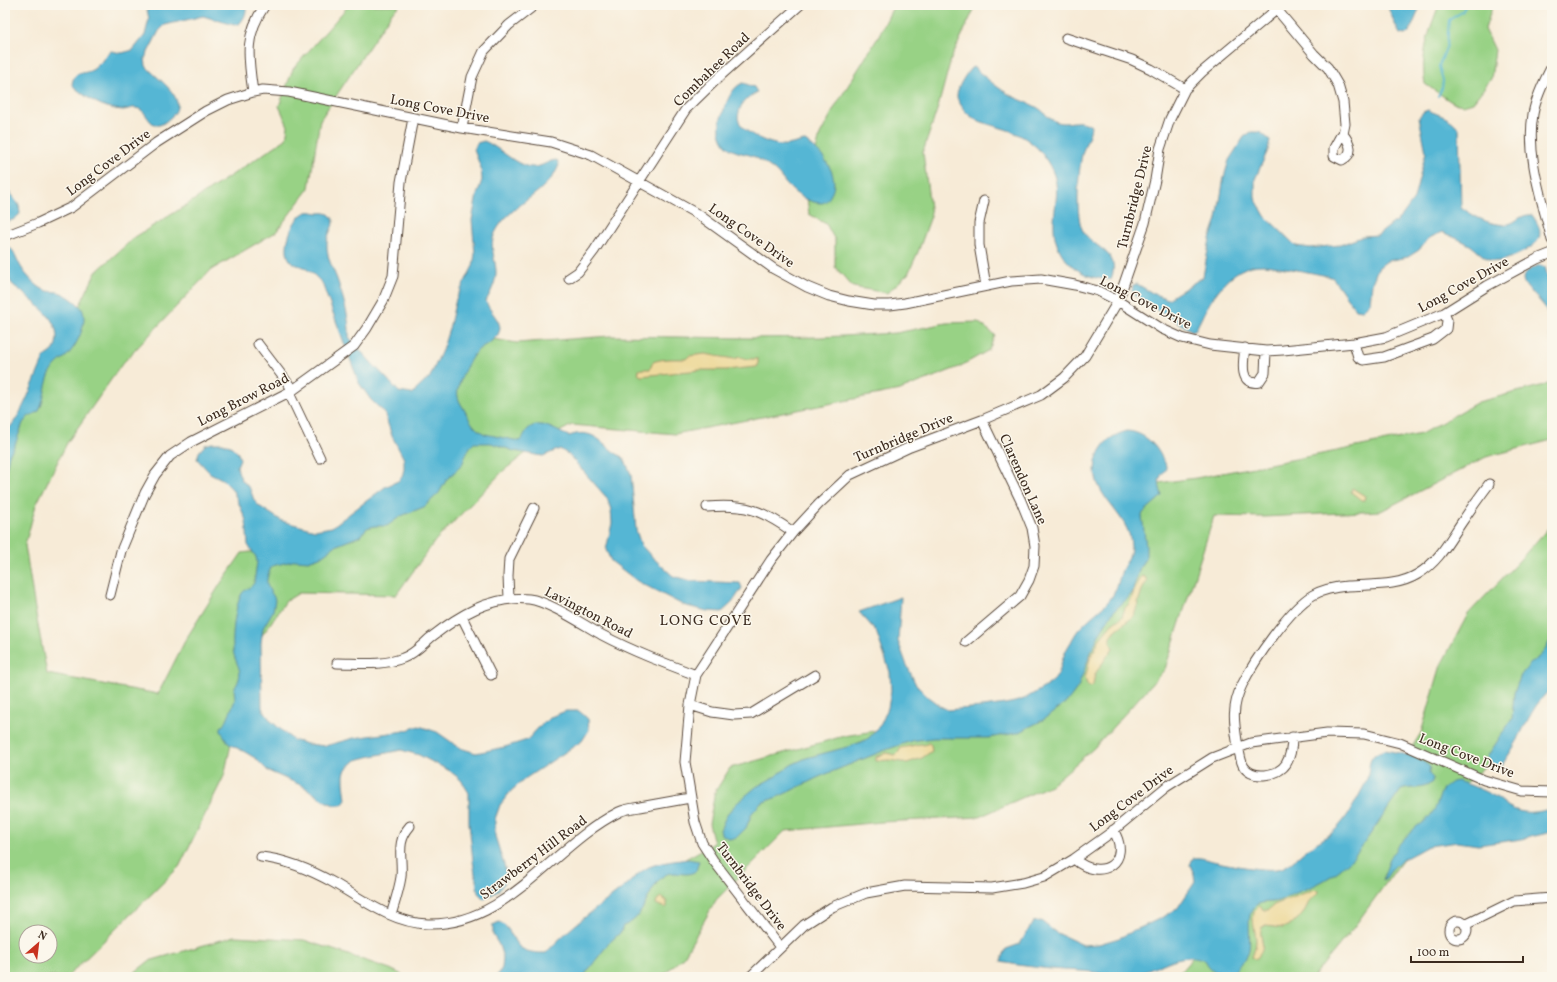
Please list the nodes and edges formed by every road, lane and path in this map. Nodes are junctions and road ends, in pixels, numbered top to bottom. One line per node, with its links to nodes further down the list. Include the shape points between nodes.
1 (265, 5): 8 (street, via 250,36 248,50)
2 (535, 5): 10 (street, via 509,25 484,51 472,78)
3 (800, 5): 12 (street, Combahee Road, via 686,109)
4 (1277, 7): 7 (street, Turnbridge Drive); 11 (street, via 1328,68 1338,86 1344,102)
5 (1066, 38): 7 (street, via 1132,60)
6 (1552, 66): 15 (street, via 1541,88 1533,114 1532,146 1536,175)
7 (1185, 90): 19 (street, Turnbridge Drive, via 1170,119 1160,149 1145,222)
8 (253, 92): 9 (street, Long Cove Drive, via 289,92); 14 (street, Long Cove Drive, via 228,100 166,136 72,207)
9 (413, 118): 10 (street, Long Cove Drive); 25 (street, Long Brow Road, via 401,182 393,276 383,302 354,346)
10 (462, 128): 12 (street, Long Cove Drive, via 551,142 591,156)
11 (1343, 134)
12 (638, 181): 17 (street, Combahee Road, via 594,251 578,272); 18 (street, Long Cove Drive, via 699,215 774,269 807,287 848,302 890,305)
13 (984, 201): 18 (street, via 979,223 979,245)
14 (5, 236)
15 (1552, 240)
16 (1552, 253): 20 (street, Long Cove Drive, via 1487,286)
17 (569, 278)
18 (986, 286): 19 (street, Long Cove Drive, via 1041,279 1075,285)
19 (1118, 301): 23 (street, Long Cove Drive, via 1162,329 1182,338 1210,345); 26 (street, Turnbridge Drive, via 1085,356 1064,378 1041,395)
20 (1444, 313): 21 (street, Long Cove Drive, via 1386,337); 21 (street, via 1447,320 1446,329 1433,339 1384,357 1363,360 1358,357)
21 (1354, 343): 24 (street, Long Cove Drive)
22 (258, 344): 25 (street)
23 (1245, 348): 24 (street, Long Cove Drive); 24 (street, via 1245,377 1254,383 1259,382 1265,373)
24 (1266, 351)
25 (291, 392): 27 (street); 32 (street, Long Brow Road, via 191,442 170,456 145,493 121,551)
26 (982, 420): 31 (street, Turnbridge Drive, via 910,447 850,475); 35 (street, Clarendon Lane, via 1032,528 1035,546 1034,566 1020,596)
27 (320, 458)
28 (1489, 484): 42 (street, via 1448,544 1434,561 1418,574 1381,585 1329,588 1311,596 1294,611 1280,627 1242,685 1234,711)
29 (707, 506): 31 (street, via 742,506 774,519)
30 (534, 508): 33 (street, via 509,559)
31 (793, 532): 38 (street, Turnbridge Drive)
32 (110, 595)
33 (509, 598): 34 (street, Lavington Road, via 479,607); 38 (street, Lavington Road, via 530,599 549,606 602,635)
34 (462, 617): 36 (street, Lavington Road, via 404,658 388,662); 37 (street)
35 (966, 642)
36 (337, 663)
37 (491, 675)
38 (696, 675): 40 (street, Turnbridge Drive)
39 (815, 675): 40 (street, via 751,714 712,712)
40 (690, 705): 44 (street, Turnbridge Drive, via 684,762)
41 (1292, 737): 42 (street, Long Cove Drive); 42 (street, via 1286,764 1271,774 1251,773 1244,767); 43 (street, Long Cove Drive, via 1327,733 1364,734 1400,743 1484,780 1522,791)
42 (1238, 747): 46 (street, Long Cove Drive, via 1212,758 1166,787)
43 (1552, 792)
44 (690, 798): 50 (street, Strawberry Hill Road, via 620,811 598,825 502,902 476,916 450,923 426,924); 52 (street, Turnbridge Drive, via 702,843)
45 (410, 826): 50 (street, via 401,842 400,887)
46 (1113, 830): 48 (street, Long Cove Drive); 48 (street, via 1119,838 1120,847 1112,866 1090,870)
47 (261, 857): 50 (street, Strawberry Hill Road, via 290,862 309,870)
48 (1074, 859): 52 (street, Long Cove Drive, via 1044,877 1023,883 992,888 905,886 866,893 832,907 804,925)
49 (1552, 898): 51 (street, via 1514,900)
50 (390, 916)
51 (1465, 925)
52 (780, 947): 53 (street, Long Cove Drive)
53 (750, 977)

